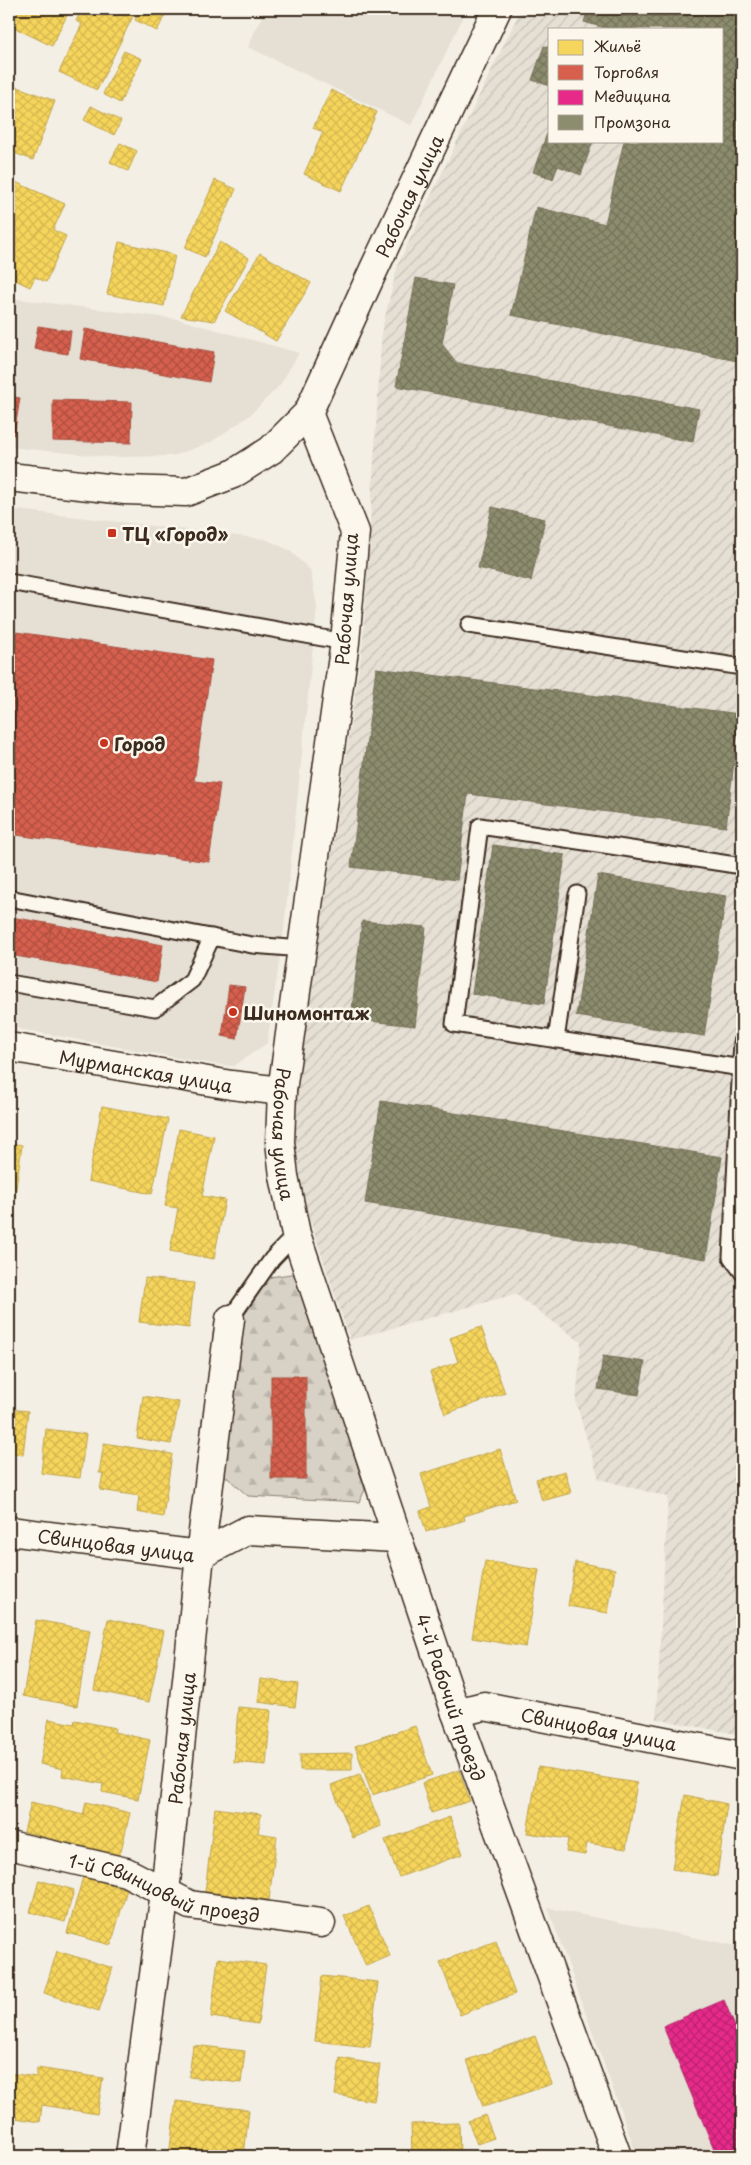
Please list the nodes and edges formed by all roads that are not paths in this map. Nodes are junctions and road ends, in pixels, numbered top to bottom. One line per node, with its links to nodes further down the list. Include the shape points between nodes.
1 (497, 9): 2 (street, Рабочая улица)
2 (308, 414): 3 (street, via 271,450 233,474 186,492 125,490); 6 (street, Рабочая улица, via 354,532)
3 (9, 477)
4 (9, 582): 6 (lane)
5 (469, 625): 7 (lane)
6 (345, 642): 12 (street, Рабочая улица)
7 (742, 667)
8 (742, 866): 14 (lane, via 480,826 454,1024)
9 (577, 894): 14 (lane)
10 (9, 898): 11 (lane)
11 (212, 937): 12 (lane, via 252,945); 13 (lane, via 192,980 155,1008)
12 (302, 949): 18 (street, Рабочая улица)
13 (9, 983)
14 (556, 1040): 17 (lane)
15 (742, 1042): 17 (lane)
16 (9, 1047): 18 (street, Мурманская улица)
17 (742, 1068): 20 (lane, via 731,1257)
18 (282, 1091): 19 (street, Рабочая улица, via 280,1142)
19 (296, 1234): 21 (lane, via 272,1259); 23 (street, 4-й Рабочий проезд)
20 (742, 1272)
21 (230, 1319): 24 (street, Рабочая улица)
22 (9, 1531): 24 (street, Свинцовая улица)
23 (396, 1538): 24 (street, Свинцовая улица, via 248,1530); 25 (street, 4-й Рабочий проезд)
24 (200, 1555): 28 (street, Рабочая улица)
25 (456, 1713): 26 (street, Свинцовая улица, via 484,1706); 31 (street, 4-й Рабочий проезд)
26 (742, 1756)
27 (9, 1845): 28 (street, 1-й Свинцовый проезд, via 126,1872)
28 (165, 1892): 29 (street, 1-й Свинцовый проезд, via 190,1905); 30 (street, Рабочая улица)
29 (321, 1923)
30 (130, 2156)
31 (617, 2156)

